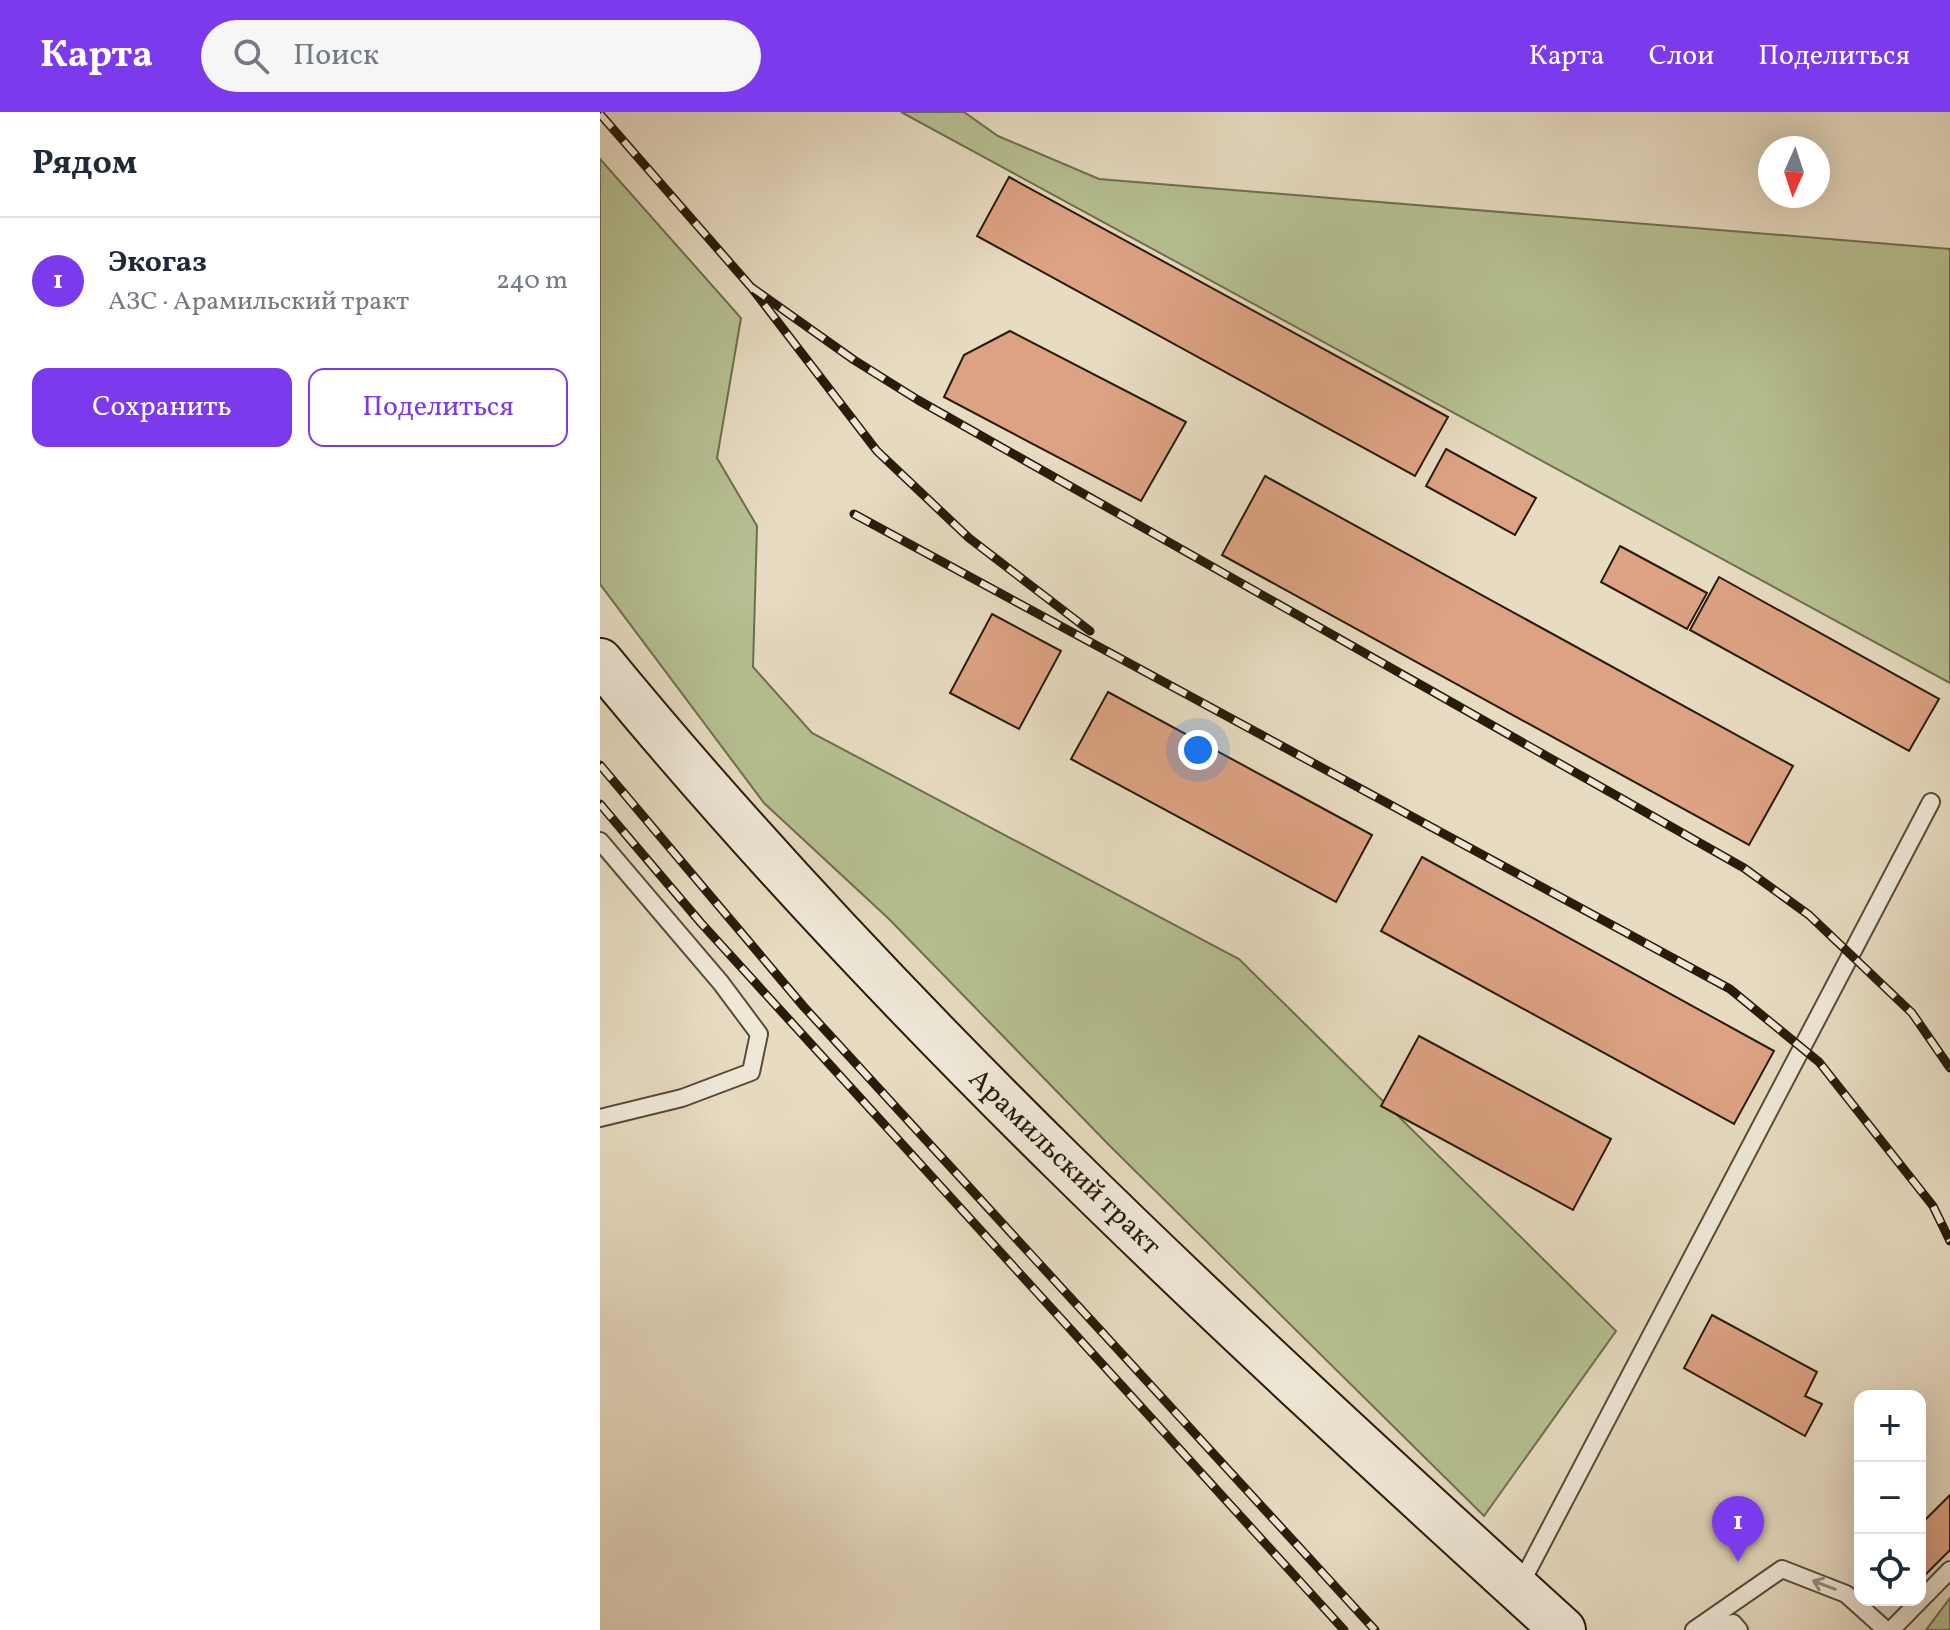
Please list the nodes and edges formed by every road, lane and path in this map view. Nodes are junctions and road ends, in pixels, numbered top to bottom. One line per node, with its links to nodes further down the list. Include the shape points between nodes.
1 (600, 661): 6 (main road, Арамильский тракт, via 830,927 1082,1180)
2 (1931, 802): 6 (lane)
3 (600, 841): 4 (lane, via 759,1034 751,1072 682,1098)
4 (600, 1118)
5 (1950, 1570): 11 (lane)
6 (1518, 1589): 7 (main road, Арамильский тракт)
7 (1563, 1630)
8 (1694, 1630): 11 (lane, one-way to 8, via 1846,1594 1782,1569)
9 (1703, 1630): 10 (lane, via 1733,1623)
10 (1739, 1630)
11 (1889, 1630)

